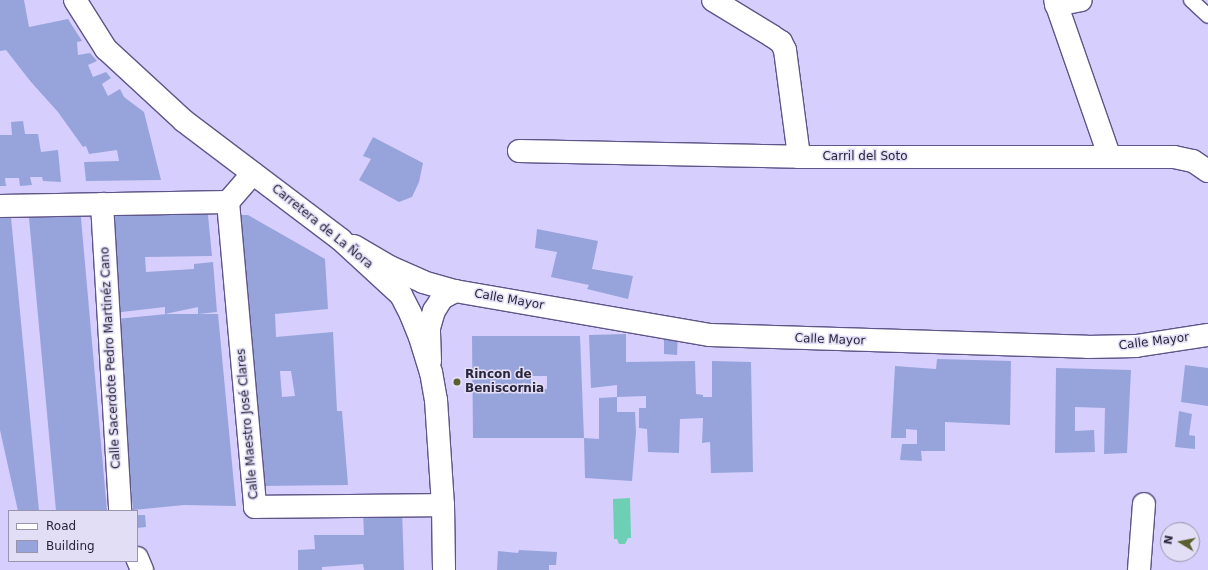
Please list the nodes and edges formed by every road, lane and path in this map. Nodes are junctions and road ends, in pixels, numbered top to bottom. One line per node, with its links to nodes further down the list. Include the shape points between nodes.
1 (75, 0): 11 (street, Carretera de La Ñora, via 106,49 184,121)
2 (713, 0): 9 (street, via 781,42 786,50)
3 (1081, 0): 5 (street)
4 (1191, 0): 6 (lane)
5 (1055, 2): 8 (street)
6 (1208, 16)
7 (519, 151): 9 (street, Carril del Soto)
8 (1109, 155): 9 (street, Carril del Soto); 10 (street, Carril del Soto, via 1174,157 1193,161)
9 (799, 157)
10 (1208, 171)
11 (253, 173): 12 (street); 15 (street, Carretera de La Ñora)
12 (228, 202): 13 (street); 20 (street, Calle Maestro José Clares, via 255,507)
13 (102, 204): 14 (street); 21 (street, Calle Sacerdote Pedro Martinéz Cano)
14 (0, 206)
15 (340, 239): 16 (street, Calle Mayor, via 416,279); 18 (street, Carretera de La Ñora, via 400,295 413,320)
16 (455, 291): 17 (street, Calle Mayor, via 732,337 1087,347 1136,346); 18 (street, via 442,298 434,311 429,328)
17 (1208, 335)
18 (431, 372): 20 (street, Carretera de La Ñora, via 436,400)
19 (1144, 504): 25 (street)
20 (443, 505): 24 (street, Carretera de La Ñora)
21 (120, 510)
22 (138, 560): 23 (street)
23 (142, 570)
24 (444, 570)
25 (1139, 570)

